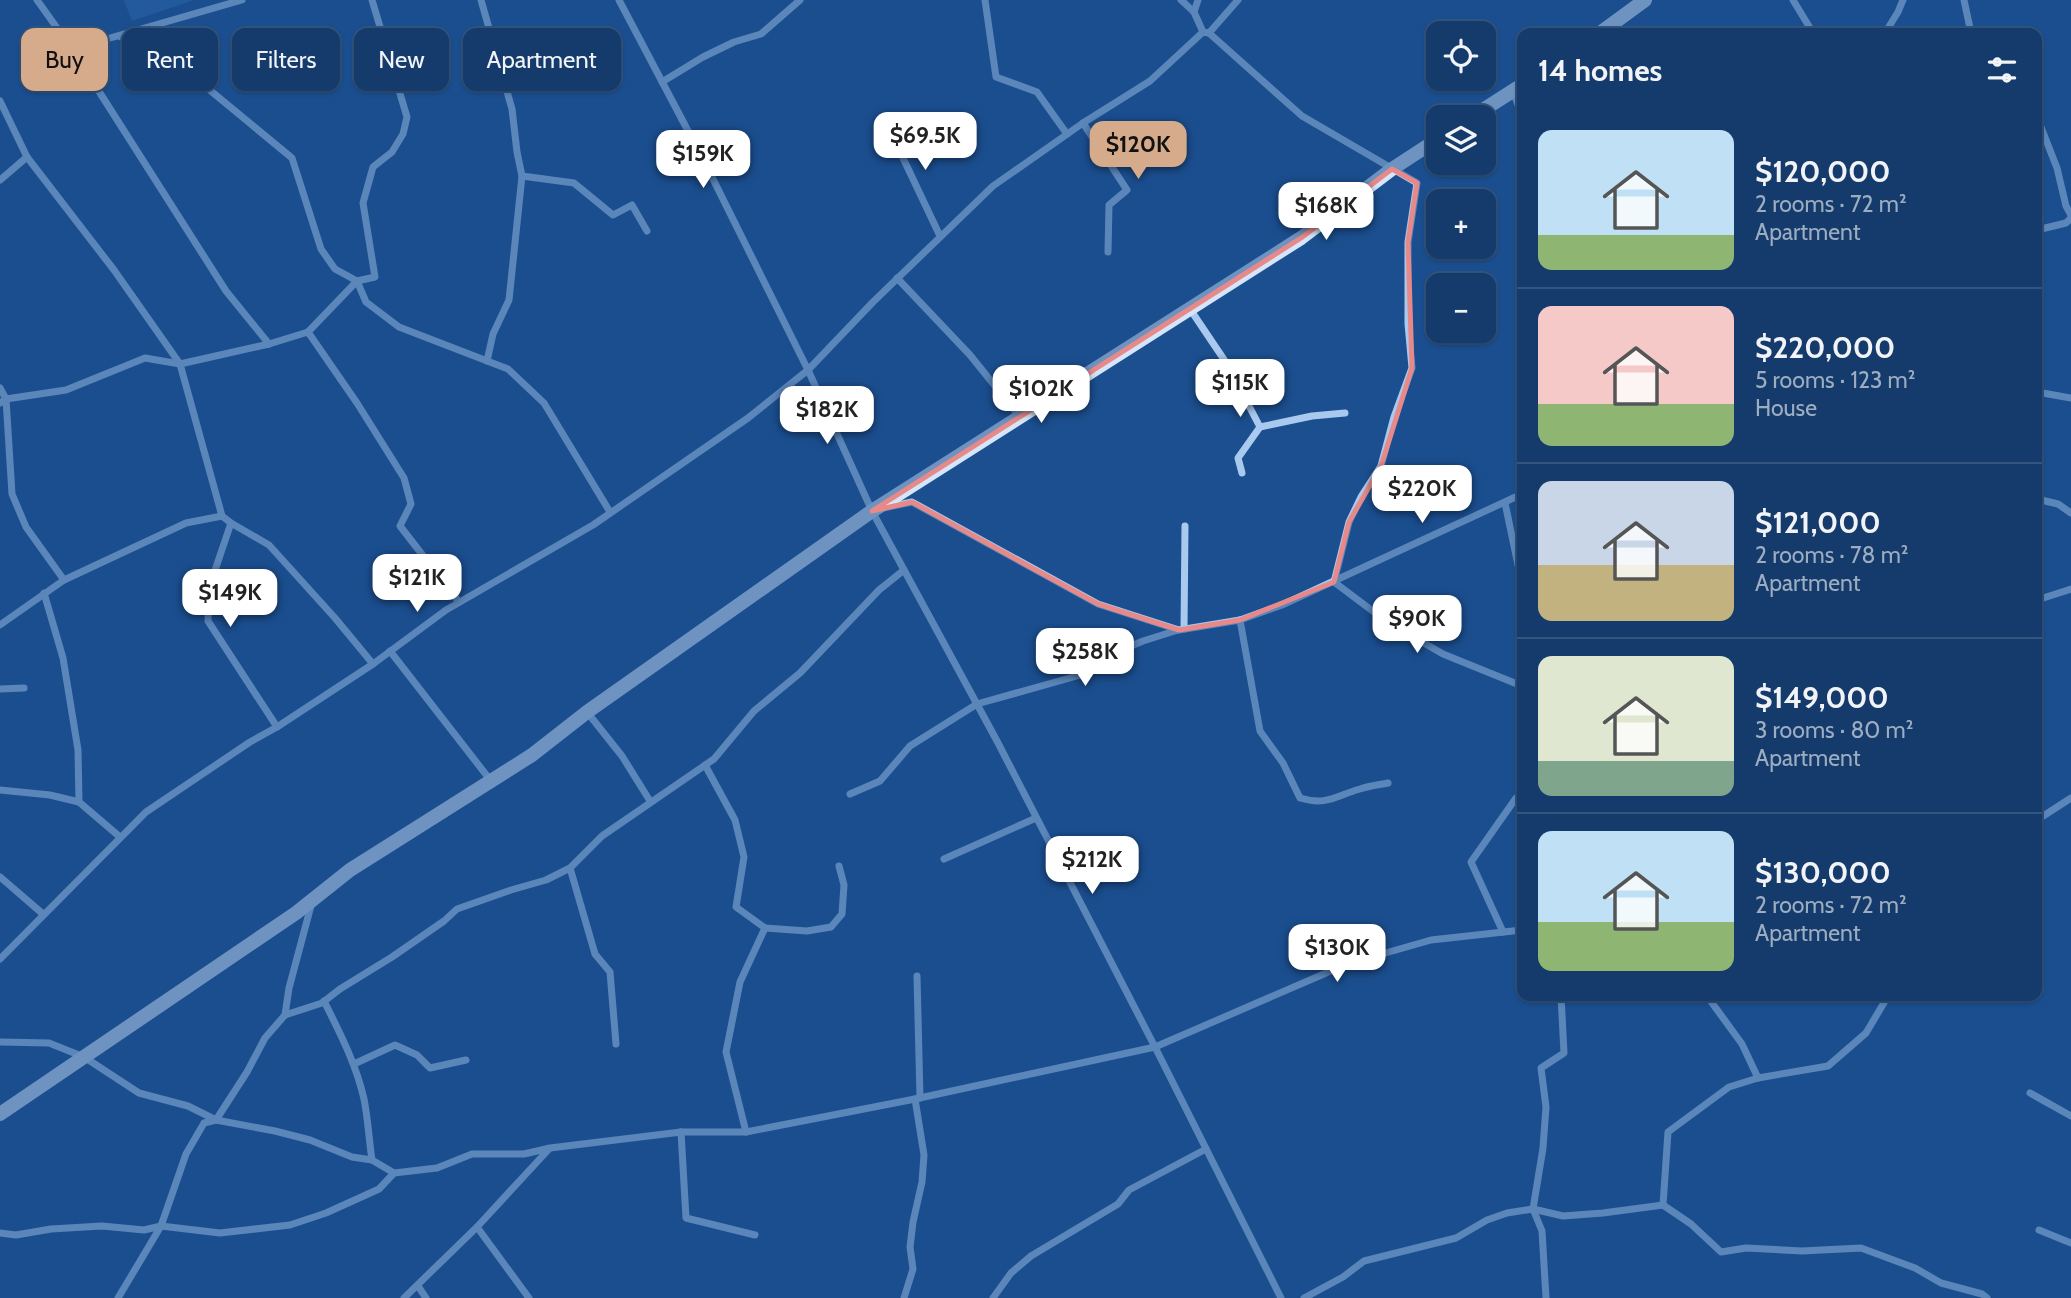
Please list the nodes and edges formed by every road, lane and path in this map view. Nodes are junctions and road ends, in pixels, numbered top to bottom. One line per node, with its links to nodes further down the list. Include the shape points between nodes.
1 (37, 0): 16 (street)
2 (242, 0): 22 (street)
3 (372, 0): 44 (street, via 407,117 393,152 373,167 363,203 375,277)
4 (481, 0): 36 (street, via 512,109)
5 (619, 0): 24 (street)
6 (800, 0): 24 (street, via 761,34 703,57)
7 (985, 0): 32 (street, via 996,77 1037,92)
8 (1181, 0): 15 (street)
9 (1198, 0): 15 (street)
10 (1238, 0): 21 (street)
11 (1645, 0): 17 (street)
12 (1793, 0): 18 (street)
13 (1903, 0): 19 (street)
14 (1964, 0): 20 (street)
15 (1194, 12): 21 (street)
16 (57, 28)
17 (1607, 28)
18 (1808, 28)
19 (1888, 28)
20 (1970, 28)
21 (1206, 33): 30 (street, via 1150,81); 35 (street, via 1302,116)
22 (119, 36): 23 (street); 44 (street, via 177,63 292,158 321,249 335,269)
23 (108, 39)
24 (662, 82): 50 (street)
25 (1517, 89): 28 (street)
26 (99, 91): 47 (street, via 226,291)
27 (0, 101): 34 (street)
28 (1491, 105)
29 (885, 120): 41 (street)
30 (1083, 124): 32 (street); 42 (street, via 1127,190 1108,205)
31 (2042, 130): 38 (street)
32 (1067, 134): 41 (street, via 993,186)
33 (1426, 147): 35 (street)
34 (27, 157): 37 (street); 49 (street)
35 (1392, 169): 45 (street, via 1301,238); 71 (street, via 1416,183 1408,242 1412,368 1381,466 1349,522)
36 (522, 176): 40 (street, via 574,183 613,215 632,205); 48 (street, via 509,300 493,334)
37 (0, 180)
38 (2070, 221): 39 (street)
39 (2042, 229)
40 (647, 231)
41 (940, 236): 43 (street)
42 (1108, 252)
43 (897, 278): 50 (street); 56 (street, via 970,355)
44 (357, 281): 46 (street); 48 (street, via 366,302 398,327)
45 (1190, 309): 56 (street); 57 (street)
46 (308, 332): 47 (street); 75 (street, via 404,478 411,504 400,526)
47 (268, 345): 49 (street)
48 (487, 361): 63 (street, via 508,369 544,402)
49 (180, 364): 54 (street, via 145,358 66,390); 65 (street)
50 (808, 370): 62 (street); 63 (street, via 748,418)
51 (0, 388): 54 (street)
52 (2042, 393): 53 (street)
53 (2071, 398)
54 (3, 401): 70 (street, via 12,494 26,527)
55 (1345, 413): 57 (street)
56 (1020, 417): 62 (street)
57 (1261, 427): 58 (street, via 1238,458)
58 (1242, 473)
59 (1517, 497): 61 (street)
60 (2042, 500): 64 (street)
61 (1505, 503): 68 (street); 71 (street)
62 (872, 511): 69 (street); 78 (street, via 912,502 1098,604); 85 (street)
63 (610, 512): 75 (street)
64 (2071, 513)
65 (222, 516): 66 (street); 70 (street, via 186,523)
66 (231, 523): 80 (street, via 270,545); 86 (street, via 209,588 208,621)
67 (1185, 526): 78 (street)
68 (1517, 560)
69 (904, 570): 84 (street); 87 (street, via 800,673 754,710)
70 (64, 580): 73 (street)
71 (1334, 582): 76 (street); 81 (street, via 1386,621 1443,654)
72 (2071, 589): 74 (street)
73 (44, 593): 77 (street); 94 (street, via 63,658 78,750)
74 (2042, 598)
75 (459, 602): 79 (street)
76 (1240, 620): 78 (street); 89 (street, via 1259,731 1283,763 1300,798 1315,802 1339,798)
77 (0, 625)
78 (1182, 629): 84 (street, via 1103,658 1084,674)
79 (390, 651): 80 (street); 88 (street)
80 (373, 664): 86 (street)
81 (1517, 684)
82 (24, 688): 83 (street)
83 (0, 689)
84 (977, 704): 91 (street, via 910,746 880,781); 97 (street)
85 (587, 712): 88 (street); 95 (street, via 622,755)
86 (277, 727): 98 (street, via 146,812)
87 (705, 765): 95 (street); 105 (street, via 735,820 744,857 736,907)
88 (491, 780): 103 (street, via 350,870)
89 (1388, 783)
90 (0, 790): 94 (street)
91 (850, 794)
92 (1516, 798): 107 (street, via 1471,862)
93 (2071, 798): 96 (street)
94 (79, 802): 98 (street)
95 (650, 802): 101 (street, via 602,835)
96 (2042, 817)
97 (1036, 818): 99 (street); 117 (street)
98 (120, 837): 104 (street)
99 (944, 859)
100 (839, 866): 105 (street, via 844,885 842,915 831,926 807,931)
101 (570, 868): 110 (street, via 457,909); 116 (street, via 595,954 610,972)
102 (0, 877): 104 (street)
103 (313, 900): 114 (street); 118 (street)
104 (43, 914): 108 (street)
105 (765, 928): 128 (street, via 740,982 726,1052)
106 (1517, 931): 107 (street)
107 (1503, 932): 117 (street, via 1431,940 1347,964)
108 (0, 959)
109 (917, 976): 123 (street)
110 (324, 1001): 114 (street); 120 (street)
111 (1561, 1001): 134 (street, via 1564,1053 1541,1068 1546,1107)
112 (1711, 1001): 121 (street, via 1742,1044)
113 (1885, 1001): 121 (street, via 1866,1033 1828,1066)
114 (285, 1015): 126 (street, via 265,1038)
115 (0, 1042): 118 (street, via 49,1043)
116 (616, 1044)
117 (1155, 1046): 123 (street); 130 (street)
118 (84, 1056): 124 (street); 126 (street, via 139,1093 188,1106)
119 (466, 1060): 120 (street, via 430,1068 418,1055 395,1045)
120 (354, 1064): 131 (street)
121 (1758, 1078): 133 (street, via 1729,1087 1668,1132)
122 (2030, 1093): 125 (street)
123 (918, 1098): 128 (street); 146 (street, via 924,1156 910,1247 913,1269)
124 (0, 1114)
125 (2071, 1116)
126 (216, 1120): 131 (street, via 275,1131); 135 (street, via 204,1123 186,1154)
127 (681, 1132): 128 (street); 129 (street); 139 (street, via 686,1218)
128 (746, 1132)
129 (550, 1149): 132 (street, via 472,1154 437,1168); 136 (street)
130 (1206, 1149): 147 (street, via 1129,1190 1118,1204 1031,1256); 148 (street)
131 (372, 1160): 132 (street)
132 (394, 1173): 135 (street, via 379,1189 290,1225 220,1233)
133 (1663, 1205): 134 (street, via 1563,1216); 151 (street, via 1721,1252 1861,1248)
134 (1533, 1209): 149 (street, via 1487,1220 1457,1238 1364,1261); 150 (street, via 1542,1231)
135 (161, 1226): 138 (street); 142 (street)
136 (477, 1227): 141 (street); 145 (street)
137 (2039, 1230): 140 (street)
138 (0, 1233)
139 (755, 1235)
140 (2071, 1243)
141 (418, 1286): 143 (street); 144 (street)
142 (118, 1298)
143 (404, 1298)
144 (426, 1298)
145 (529, 1298)
146 (904, 1298)
147 (993, 1298)
148 (1281, 1298)
149 (1304, 1298)
150 (1546, 1298)
151 (1987, 1298)

